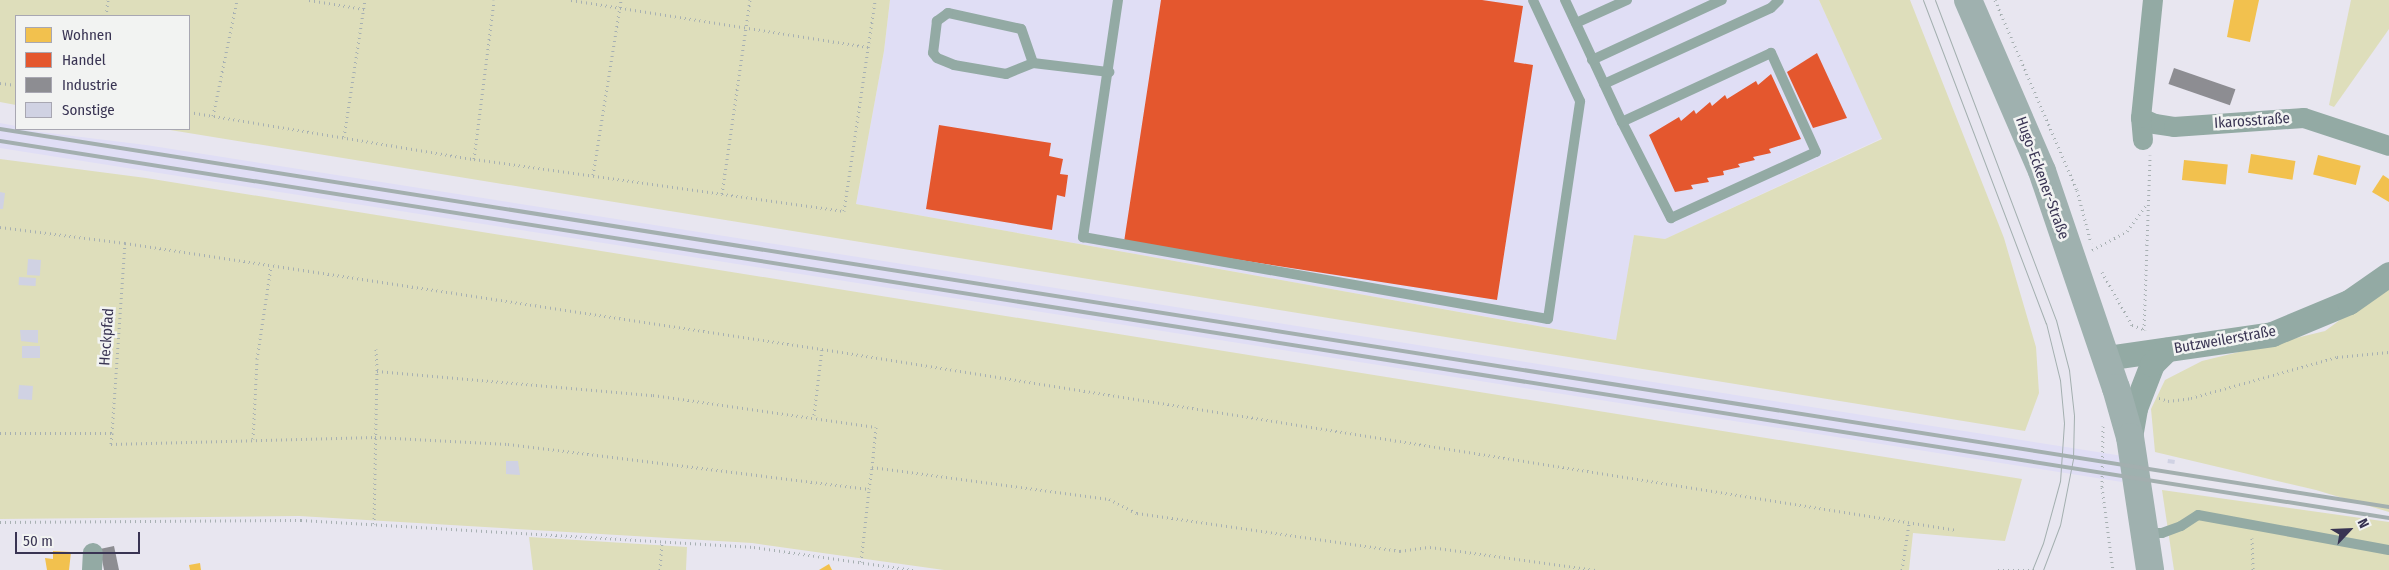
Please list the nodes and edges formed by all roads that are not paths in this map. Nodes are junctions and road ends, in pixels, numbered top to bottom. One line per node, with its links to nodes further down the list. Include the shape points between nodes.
1 (1118, 0): 12 (lane)
2 (1534, 0): 12 (lane, via 1580,102 1548,318 1083,237)
3 (1565, 0): 9 (lane)
4 (1627, 0): 9 (lane)
5 (1722, 0): 10 (lane)
6 (1779, 0): 13 (lane, via 1771,8)
7 (1968, 0): 20 (main road, Hugo-Eckener-Straße, via 2042,171 2087,255)
8 (2153, 0): 14 (street)
9 (1576, 24): 10 (lane)
10 (1592, 60): 13 (lane)
11 (1033, 63): 11 (lane, via 1006,74 943,62 933,53 937,21 948,13 1021,29); 12 (lane)
12 (1109, 72)
13 (1604, 84): 15 (lane)
14 (2141, 118): 16 (street); 17 (street, Ikarosstraße, via 2174,127 2304,118)
15 (1622, 122): 15 (lane, via 1671,218 1816,152 1771,52)
16 (2143, 140)
17 (2389, 146)
18 (2389, 274): 19 (street, Butzweilerstraße, via 2350,302 2272,334)
19 (2166, 350): 20 (street, Butzweilerstraße); 21 (street, Butzweilerstraße, via 2152,364 2142,388)
20 (2106, 358): 21 (main road, Butzweilerstraße)
21 (2130, 437): 22 (main road, Butzweilerstraße)
22 (2146, 533): 23 (lane, via 2162,533 2198,515); 24 (main road, Butzweilerstraße)
23 (2389, 550)
24 (2150, 570)

